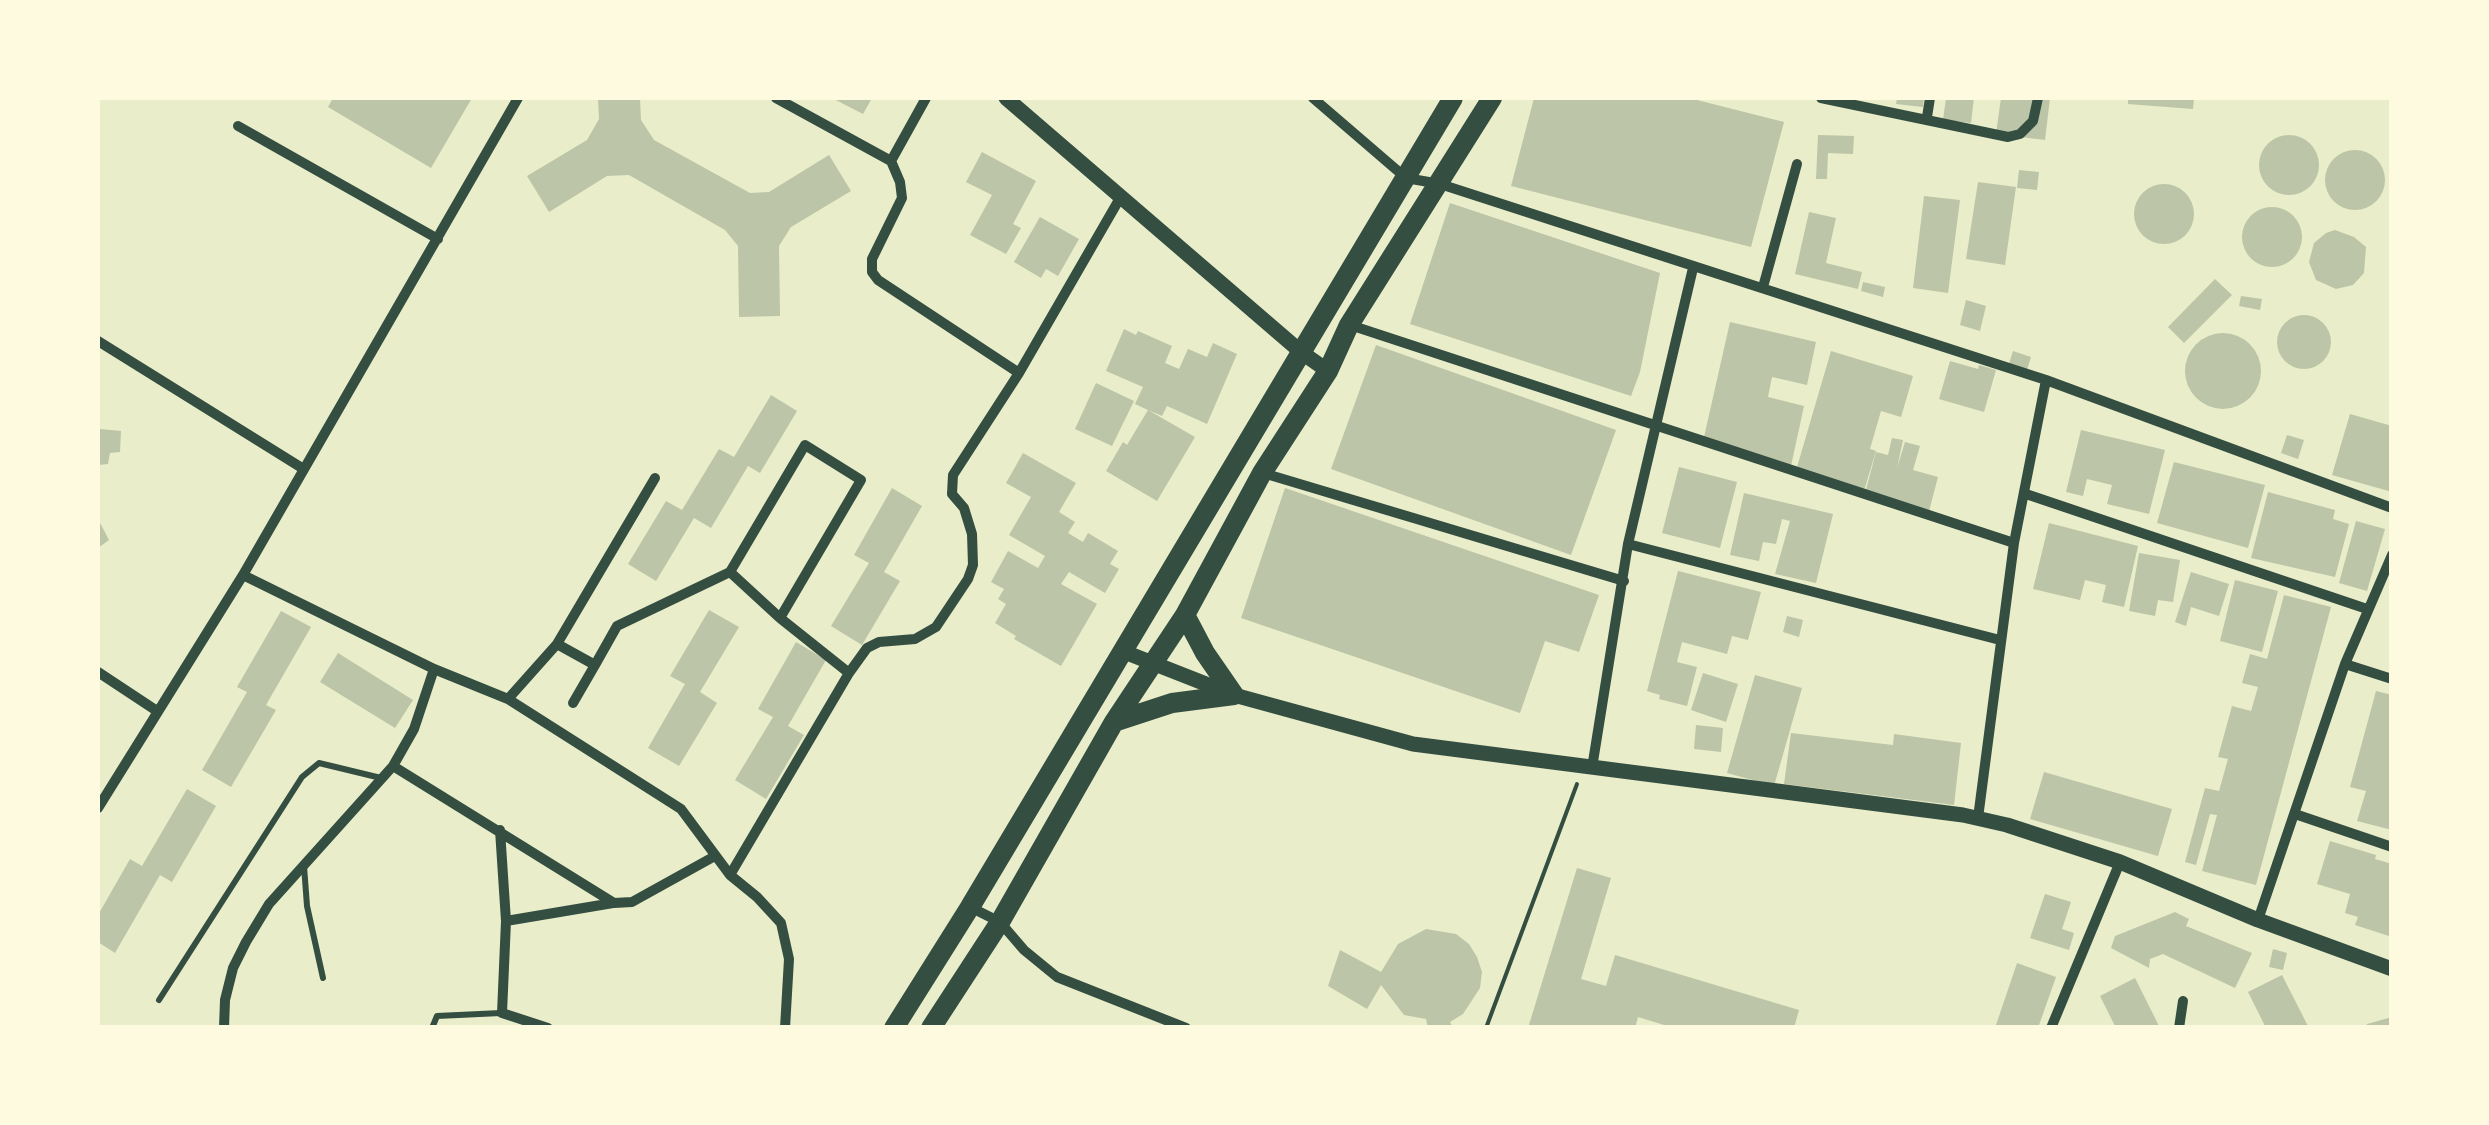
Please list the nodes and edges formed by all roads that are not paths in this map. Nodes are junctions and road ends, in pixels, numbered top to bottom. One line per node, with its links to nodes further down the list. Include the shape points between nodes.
1 (518, 98): 18 (street)
2 (776, 98): 13 (street)
3 (926, 98): 13 (street)
4 (1006, 98): 17 (street)
5 (1313, 98): 15 (street)
6 (1453, 98): 15 (main road)
7 (1492, 98): 16 (main road)
8 (1821, 98): 11 (street)
9 (1930, 98): 11 (street)
10 (2038, 98): 11 (street, via 2033,120 2008,137)
11 (1927, 117)
12 (238, 126): 18 (street)
13 (892, 161): 25 (street, via 902,198 872,272)
14 (1797, 164): 20 (street)
15 (1406, 178): 16 (street); 23 (main road)
16 (1440, 184): 19 (street); 21 (main road)
17 (1120, 198): 23 (street); 25 (street)
18 (438, 239): 28 (street)
19 (1693, 268): 20 (street); 27 (street)
20 (1763, 288): 26 (street)
21 (1349, 325): 24 (main road); 27 (street)
22 (98, 341): 28 (street)
23 (1301, 352): 24 (street); 44 (main road)
24 (1328, 371): 29 (main road)
25 (1019, 373): 50 (street, via 953,475 952,494 972,534 968,579 936,627 915,639 868,648)
26 (2046, 380): 31 (street); 32 (street)
27 (1655, 427): 33 (street); 34 (street)
28 (302, 468): 37 (street)
29 (1262, 473): 38 (street); 40 (main road)
30 (655, 478): 43 (street)
31 (2026, 494): 33 (street); 39 (street)
32 (2392, 508)
33 (2014, 543): 42 (street)
34 (1628, 544): 38 (street); 42 (street)
35 (2392, 555): 39 (street)
36 (730, 572): 41 (street); 41 (street, via 805,445 861,480); 46 (street, via 616,626)
37 (243, 575): 48 (street); 55 (street)
38 (1624, 582): 58 (street)
39 (2367, 609): 45 (street)
40 (1185, 615): 47 (main road); 52 (main road)
41 (780, 618): 50 (street)
42 (2000, 640): 62 (street)
43 (557, 644): 46 (street); 53 (street)
44 (1122, 651): 47 (street); 70 (main road)
45 (2345, 664): 51 (street); 61 (street)
46 (595, 665): 54 (street)
47 (1152, 666): 52 (street); 56 (main road)
48 (434, 670): 53 (street); 57 (street)
49 (98, 672): 55 (street)
50 (849, 673): 68 (street)
51 (2392, 679)
52 (1234, 695): 56 (main road); 58 (street, via 1413,744)
53 (508, 699): 65 (street, via 681,810)
54 (573, 703)
55 (157, 712): 60 (street)
56 (1114, 722): 73 (main road)
57 (394, 766): 59 (street); 63 (street)
58 (1588, 767): 62 (street)
59 (382, 778): 67 (street); 76 (lane, via 319,763 302,778)
60 (98, 808)
61 (2294, 814): 64 (street); 71 (street)
62 (1978, 818): 66 (street)
63 (500, 830): 69 (street); 72 (street)
64 (2392, 847)
65 (714, 856): 68 (street); 69 (street, via 632,902)
66 (2120, 862): 71 (street); 86 (street)
67 (303, 865): 75 (lane); 79 (street, via 269,904 233,968)
68 (730, 875): 82 (street, via 781,923 789,959)
69 (614, 903): 72 (street)
70 (970, 907): 73 (street); 83 (main road)
71 (2258, 920): 74 (street)
72 (506, 921): 78 (street)
73 (1000, 922): 84 (main road); 85 (street, via 1056,977)
74 (2392, 969)
75 (323, 978)
76 (159, 1000)
77 (2183, 1002): 87 (street)
78 (502, 1013): 80 (lane, via 437,1016); 81 (street)
79 (224, 1028)
80 (432, 1028)
81 (548, 1028)
82 (785, 1028)
83 (894, 1028)
84 (931, 1028)
85 (1186, 1028)
86 (2050, 1028)
87 (2179, 1028)

